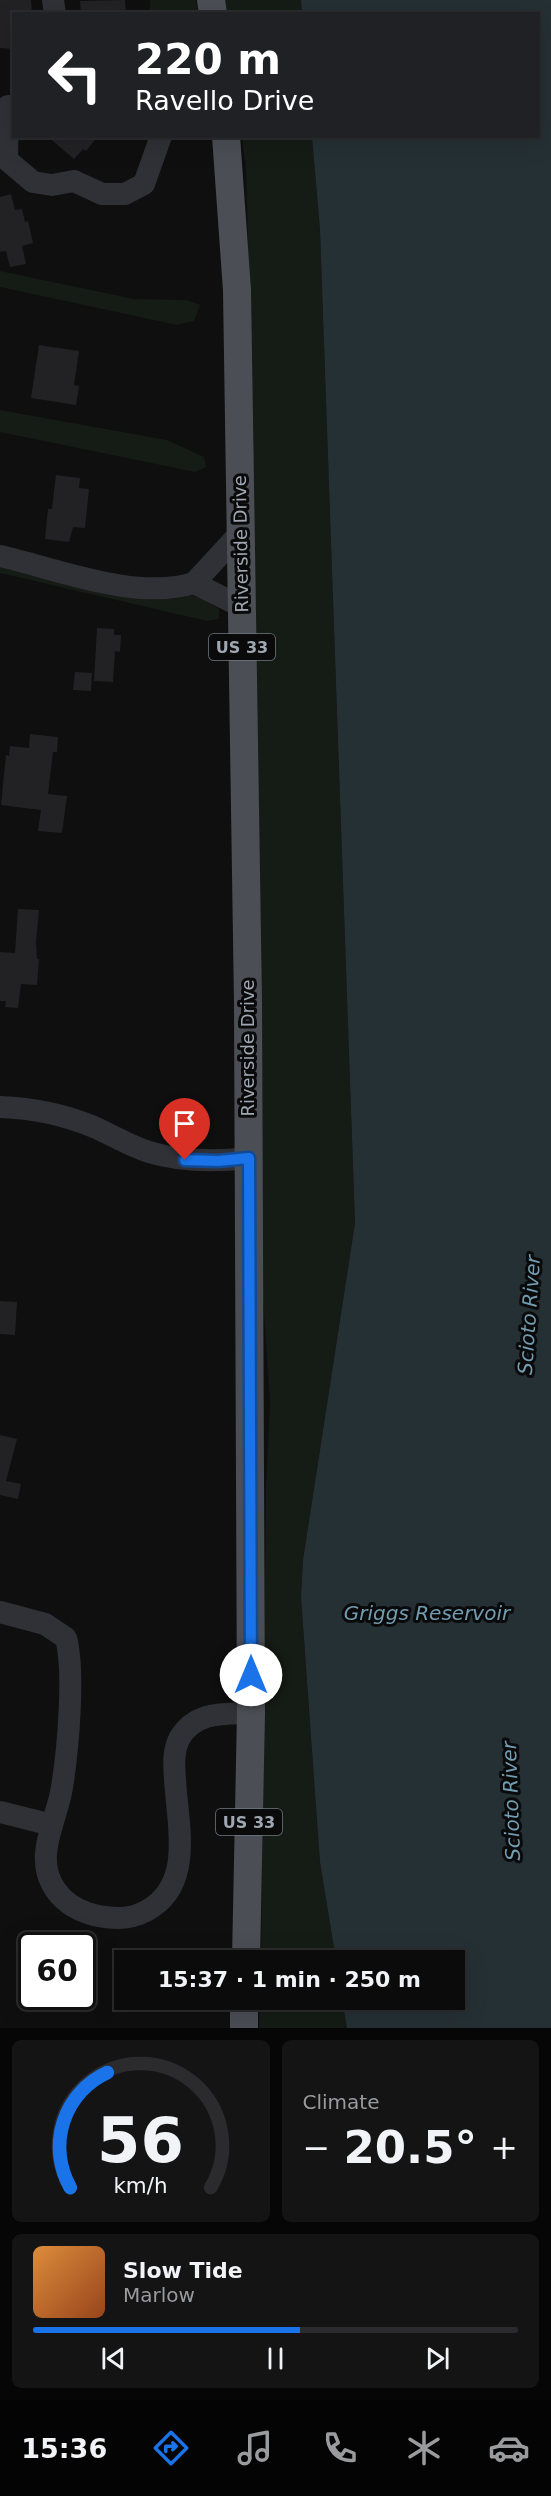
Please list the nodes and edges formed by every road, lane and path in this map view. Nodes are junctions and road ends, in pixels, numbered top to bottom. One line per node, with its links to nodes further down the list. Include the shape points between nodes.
1 (7, 107): 2 (street, via 8,160 33,182 52,185 74,181 102,194 125,194 144,184)
2 (160, 138)
3 (226, 138): 4 (main road, Riverside Drive / US 33, via 237,290)
4 (241, 532): 6 (street); 7 (main road, Riverside Drive / US 33)
5 (0, 556): 6 (street, via 143,589)
6 (194, 583): 7 (street)
7 (242, 607): 9 (main road, Riverside Drive / US 33)
8 (0, 1107): 9 (street, via 77,1121 168,1156 218,1161)
9 (249, 1158): 11 (main road, Riverside Drive / US 33)
10 (0, 1612): 13 (street, via 55,1628 69,1647 66,1762)
11 (251, 1713): 13 (street, via 203,1717 180,1739 174,1757 179,1866 172,1887 148,1911 124,1919 107,1918 76,1909 63,1900 47,1870); 14 (main road, Riverside Drive / US 33)
12 (0, 1812): 13 (street)
13 (52, 1825)
14 (246, 1950)
15 (244, 2010): 16 (main road)
16 (244, 2028)

